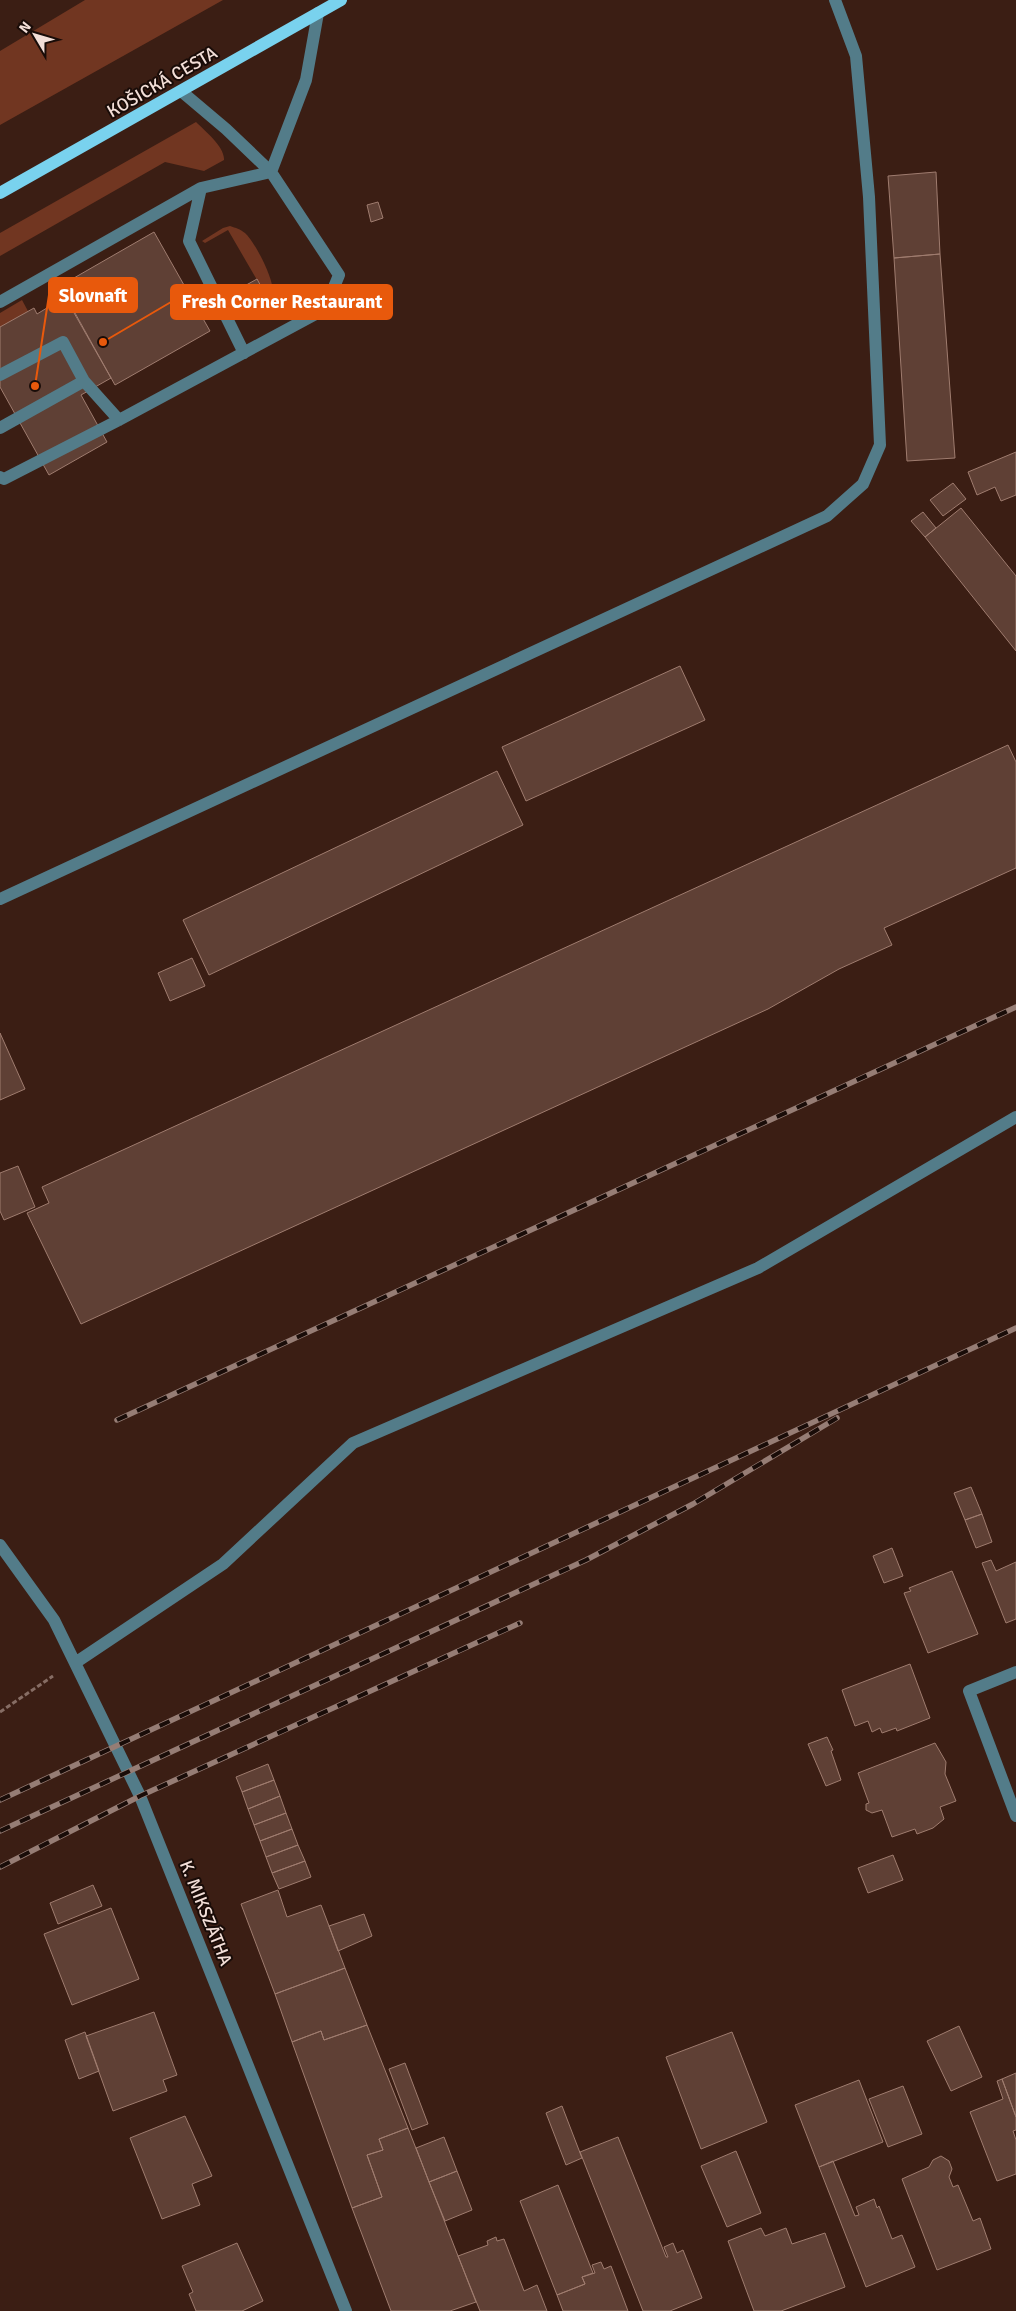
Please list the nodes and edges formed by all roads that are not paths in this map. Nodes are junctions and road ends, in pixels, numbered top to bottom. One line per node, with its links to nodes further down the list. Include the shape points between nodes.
1 (341, 0): 3 (main road, KOŠICKÁ CESTA)
2 (834, 0): 15 (street, via 856,56 869,197 880,445 863,484 827,516)
3 (318, 13): 4 (main road, KOŠICKÁ CESTA); 5 (street, via 306,80)
4 (181, 92): 5 (street); 7 (main road, KOŠICKÁ CESTA)
5 (271, 172): 6 (street); 9 (street, via 339,275 325,309)
6 (201, 188): 8 (street); 9 (street, via 189,241)
7 (0, 193)
8 (0, 302)
9 (244, 353): 12 (street)
10 (0, 375): 11 (street, via 63,342)
11 (84, 381): 12 (street); 13 (street)
12 (119, 420): 14 (street, via 4,479)
13 (0, 428)
14 (0, 477)
15 (0, 899)
16 (1016, 1117): 18 (street, via 758,1268 353,1443 223,1564)
17 (0, 1546): 18 (street, K. MIKSZÁTHA, via 54,1620)
18 (75, 1663): 21 (street, K. MIKSZÁTHA, via 140,1796)
19 (1016, 1672): 20 (street, via 969,1690)
20 (1016, 1816)
21 (346, 2311)

